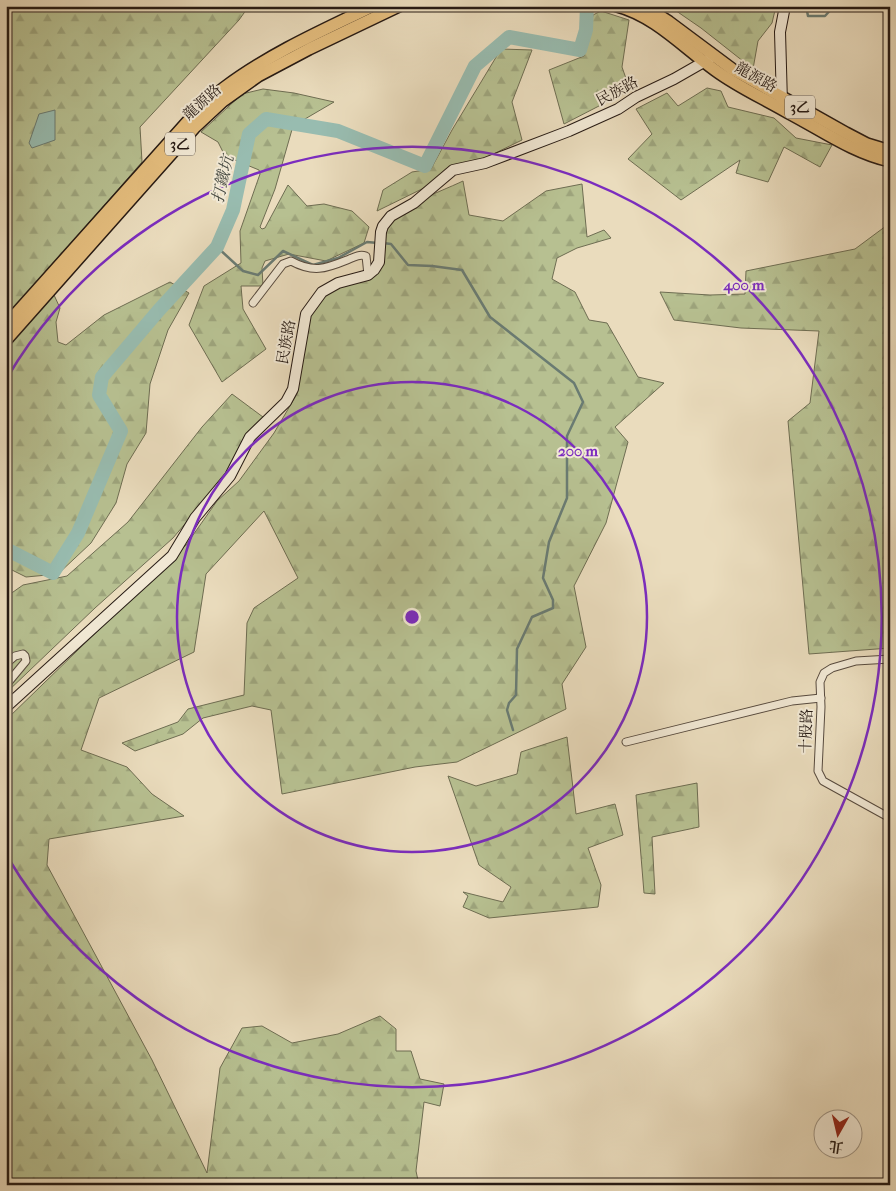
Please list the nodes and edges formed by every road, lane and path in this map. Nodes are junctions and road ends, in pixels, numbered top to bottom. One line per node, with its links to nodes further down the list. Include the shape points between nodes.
1 (374, 6): 13 (main road, 龍源路 / 3乙, via 304,39 223,88 190,119)
2 (399, 6): 14 (main road, 龍源路 / 3乙, via 258,76 223,101 194,128)
3 (617, 6): 6 (main road, 龍源路 / 3乙, via 648,19)
4 (644, 6): 6 (main road, 3乙, via 668,22)
5 (785, 6): 7 (street, via 780,32)
6 (709, 59): 7 (main road, 3乙); 8 (main road, 龍源路 / 3乙, via 726,78); 11 (street, 民族路, via 618,109 569,131 485,163 453,170 414,203 391,216 380,237 379,262)
7 (782, 97): 8 (street); 9 (main road, 3乙, via 867,144)
8 (782, 109): 10 (main road, 龍源路 / 3乙, via 857,149)
9 (890, 151)
10 (890, 161)
11 (368, 275): 12 (street, via 366,256 360,254 329,267 313,269 291,261 283,264); 19 (street, 民族路, via 338,283 322,292 306,314 293,389 286,402 250,438 230,476 195,518 172,556)
12 (254, 303)
13 (6, 325)
14 (6, 340)
15 (890, 659): 18 (street, 十股路, via 856,661 832,668 824,673 820,682)
16 (6, 664): 17 (street, via 15,656 25,656 26,661)
17 (6, 685)
18 (821, 698): 20 (street, via 792,701); 21 (street, 十股路, via 818,771 823,781)
19 (6, 707)
20 (626, 742)
21 (890, 818)

